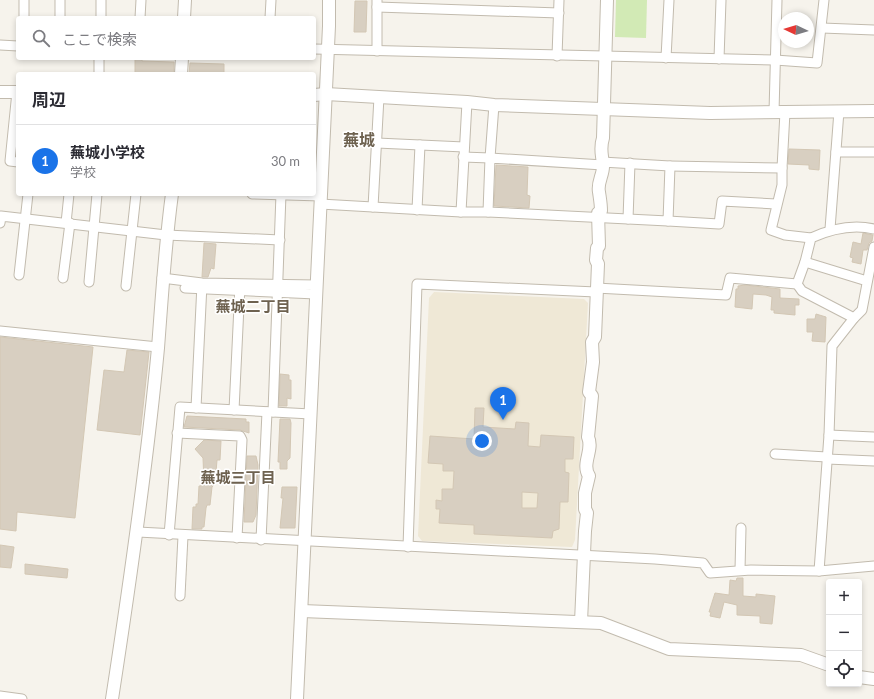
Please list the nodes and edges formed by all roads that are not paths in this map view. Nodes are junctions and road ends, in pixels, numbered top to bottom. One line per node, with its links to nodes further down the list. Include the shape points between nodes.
1 (24, 0): 16 (street)
2 (60, 0): 17 (street)
3 (101, 0): 18 (street)
4 (141, 0): 19 (street)
5 (185, 0): 20 (street)
6 (271, 0): 21 (street)
7 (329, 0): 27 (street)
8 (559, 0): 15 (street)
9 (607, 0): 30 (street)
10 (669, 0): 31 (street)
11 (721, 0): 32 (street)
12 (777, 0): 35 (street)
13 (824, 0): 22 (street)
14 (377, 3): 15 (street); 28 (street)
15 (558, 13): 29 (street)
16 (24, 16)
17 (60, 16)
18 (101, 16)
19 (140, 16)
20 (184, 16)
21 (270, 16)
22 (822, 28): 23 (street); 35 (street, via 817,63)
23 (874, 30)
24 (0, 45): 25 (street)
25 (16, 46)
26 (316, 49): 27 (street)
27 (328, 50): 28 (street); 40 (street)
28 (377, 51): 29 (street)
29 (557, 56): 30 (street)
30 (606, 57): 31 (street); 45 (street)
31 (666, 58): 32 (street)
32 (719, 59): 35 (street)
33 (100, 60): 36 (street)
34 (182, 60): 37 (street)
35 (775, 60): 48 (street)
36 (99, 72)
37 (181, 72)
38 (0, 92): 39 (street)
39 (16, 92)
40 (320, 94): 41 (street); 67 (street)
41 (379, 97): 43 (street); 49 (street)
42 (16, 102): 55 (street, via 10,161)
43 (466, 102): 44 (street); 51 (street)
44 (494, 105): 45 (street); 54 (street)
45 (604, 110): 48 (street); 56 (street)
46 (839, 111): 47 (street); 48 (street); 52 (street)
47 (874, 111)
48 (779, 112): 59 (street)
49 (377, 143): 50 (street); 69 (street)
50 (420, 145): 51 (street); 70 (street)
51 (464, 152): 54 (street); 71 (street)
52 (836, 152): 53 (street); 81 (street)
53 (874, 152)
54 (490, 158): 56 (street); 72 (street)
55 (16, 162)
56 (602, 163): 57 (street); 74 (street, via 599,192 601,211)
57 (630, 163): 58 (street); 75 (street)
58 (670, 166): 59 (street); 76 (street)
59 (782, 168): 68 (street, via 782,185)
60 (28, 196): 73 (street)
61 (69, 196): 78 (street)
62 (97, 196): 79 (street)
63 (136, 196): 82 (street)
64 (172, 196): 83 (street)
65 (281, 196): 85 (street)
66 (289, 196): 67 (street)
67 (320, 200): 69 (street); 99 (street)
68 (776, 204): 76 (street, via 722,201 719,224); 84 (street, via 771,230)
69 (373, 207): 70 (street)
70 (417, 210): 71 (street)
71 (461, 212): 72 (street)
72 (488, 212): 74 (street)
73 (25, 218): 77 (street, via 1,216); 78 (street); 88 (street)
74 (598, 218): 75 (street); 100 (street)
75 (628, 219): 76 (street)
76 (668, 221)
77 (0, 223)
78 (68, 223): 79 (street); 89 (street)
79 (94, 226): 82 (street); 92 (street)
80 (874, 229): 81 (street, via 863,226)
81 (830, 230): 84 (street)
82 (132, 231): 83 (street); 94 (street)
83 (166, 235): 85 (street); 90 (street)
84 (811, 238): 87 (street)
85 (280, 240): 98 (street)
86 (874, 247): 91 (street)
87 (805, 262): 91 (street); 93 (street)
88 (19, 275)
89 (63, 278)
90 (162, 278): 95 (street); 103 (street)
91 (867, 281): 101 (street, via 862,310)
92 (89, 282)
93 (797, 284): 100 (street, via 730,278 726,295); 101 (street, via 802,291)
94 (126, 286)
95 (202, 286): 96 (street); 97 (street); 104 (street)
96 (240, 287): 98 (street); 105 (street)
97 (185, 288)
98 (277, 288): 99 (street); 106 (street)
99 (316, 290): 107 (street)
100 (596, 290): 121 (street, via 417,284); 122 (street, via 595,337 592,342 594,362 589,392 592,396 586,472 589,476 585,504 587,524)
101 (854, 318): 109 (street, via 832,346)
102 (0, 331): 103 (street)
103 (158, 347): 115 (street)
104 (196, 408): 105 (street); 108 (street, via 180,407)
105 (234, 410): 106 (street)
106 (270, 412): 107 (street); 119 (street)
107 (311, 414): 120 (street)
108 (178, 433): 116 (street); 118 (street, via 240,436 242,440)
109 (829, 435): 110 (street); 112 (street)
110 (874, 437)
111 (775, 454): 112 (street)
112 (827, 458): 113 (street); 125 (street)
113 (874, 461)
114 (741, 528): 124 (street)
115 (138, 532): 116 (street); 134 (street)
116 (169, 535): 117 (street)
117 (183, 536): 118 (street); 126 (street)
118 (237, 538): 119 (street)
119 (261, 540): 120 (street)
120 (304, 542): 121 (street); 127 (street)
121 (408, 547): 122 (street)
122 (583, 555): 124 (street, via 703,563 710,573); 128 (street)
123 (874, 566): 125 (street)
124 (740, 570): 125 (street)
125 (819, 571)
126 (180, 596)
127 (302, 611): 128 (street); 135 (street)
128 (581, 622): 129 (street, via 601,623 670,649 801,655)
129 (826, 664)
130 (862, 677): 131 (street)
131 (874, 679)
132 (0, 696): 133 (street)
133 (22, 699)
134 (112, 699)
135 (297, 699)

